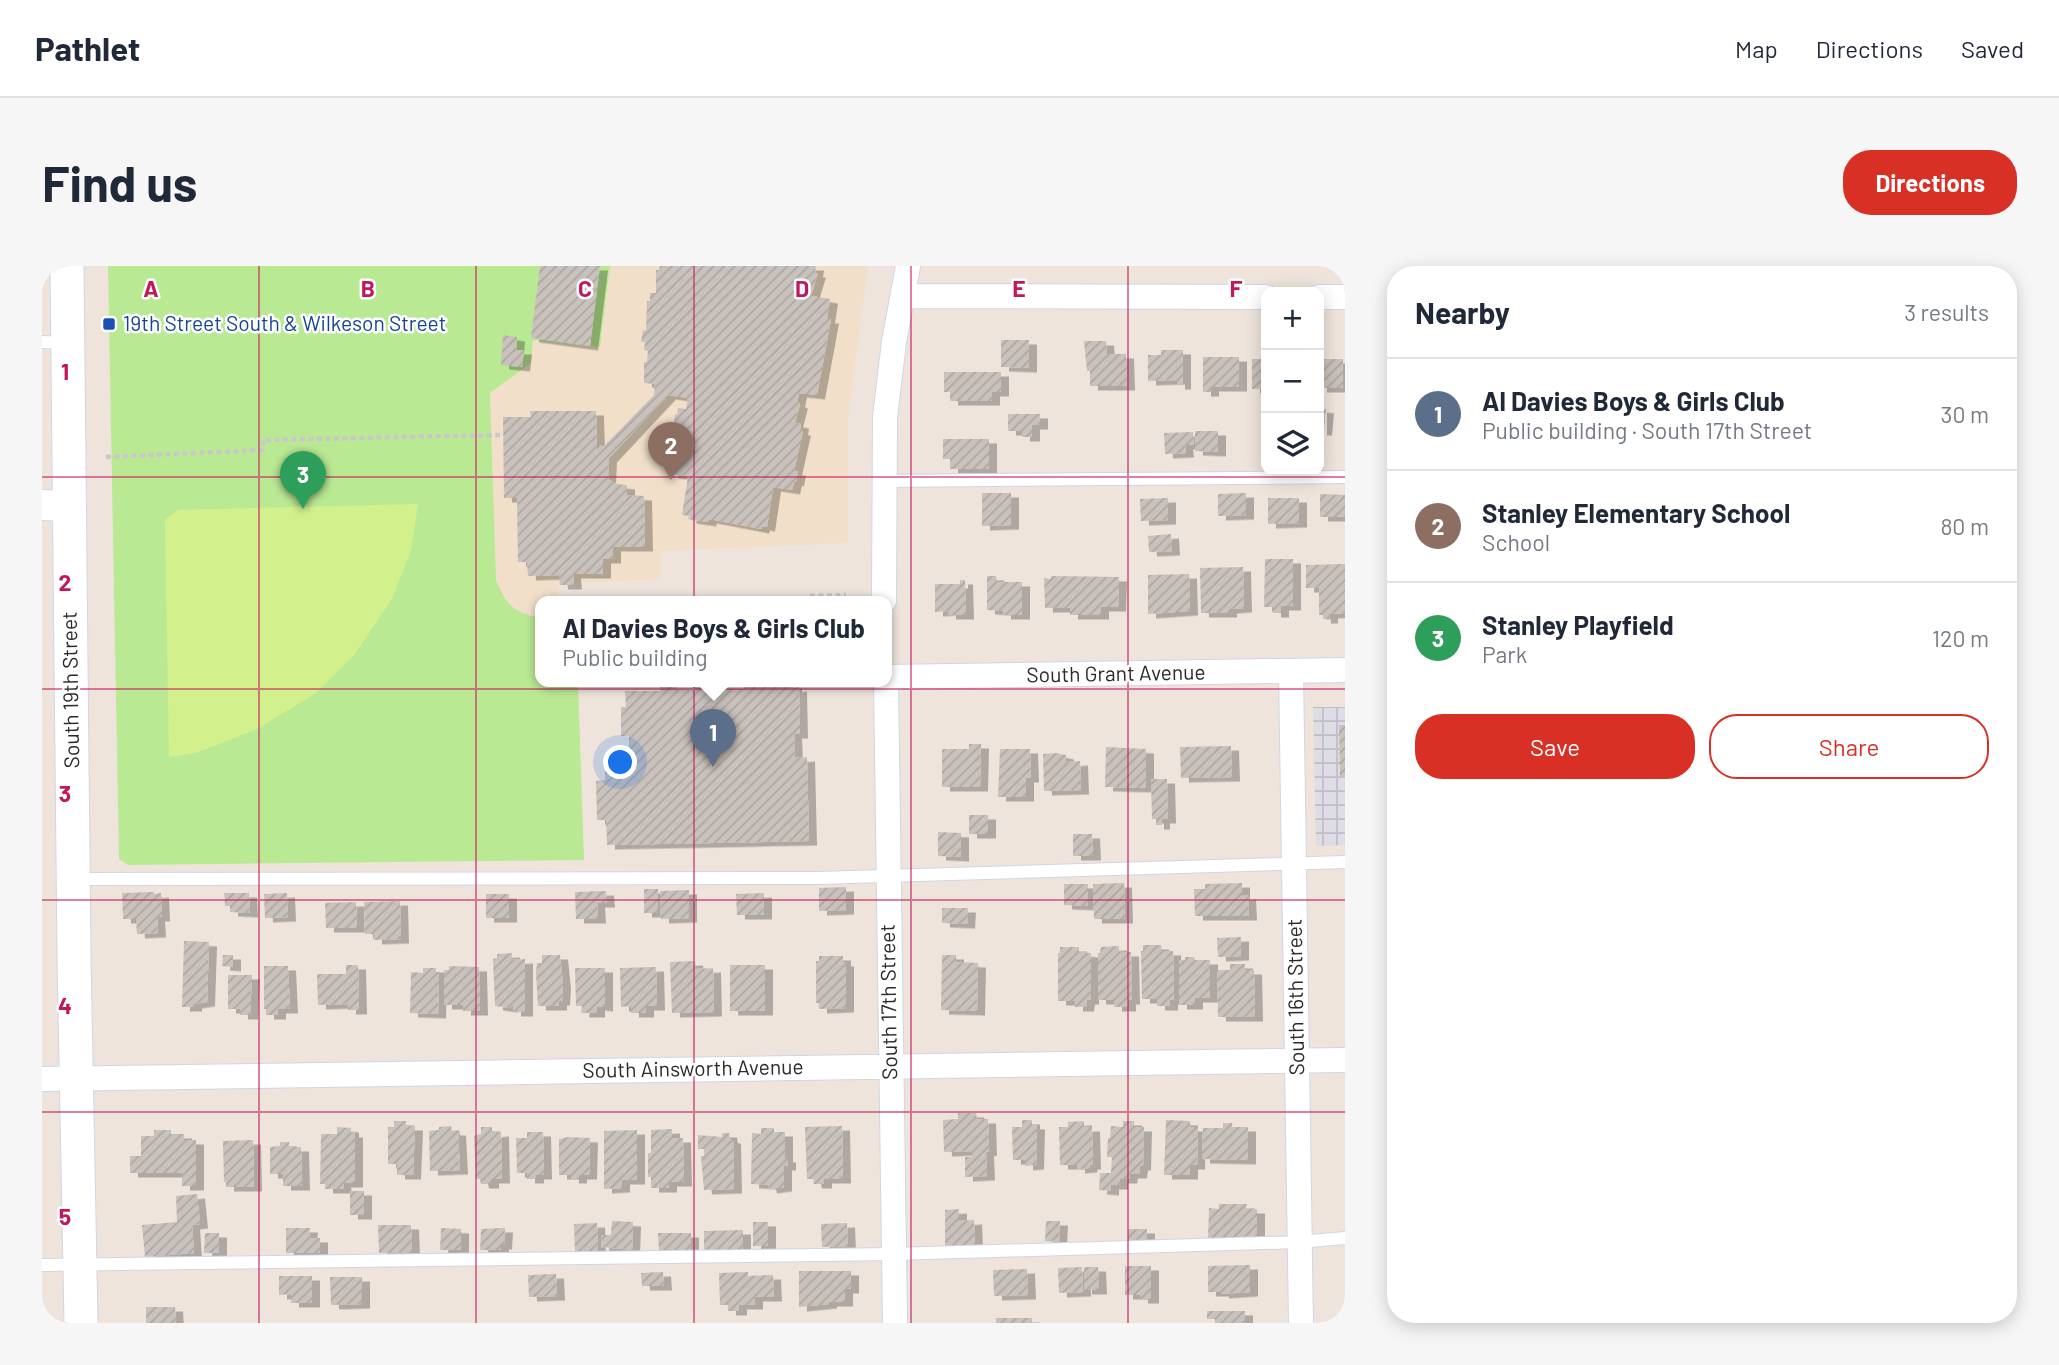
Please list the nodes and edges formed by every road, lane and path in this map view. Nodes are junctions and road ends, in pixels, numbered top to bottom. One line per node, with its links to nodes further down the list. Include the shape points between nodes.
1 (66, 266): 7 (main road, South 19th Street)
2 (908, 266): 3 (street)
3 (903, 296): 4 (street); 11 (street, via 885,417)
4 (1261, 297)
5 (1324, 297): 6 (street)
6 (1345, 297)
7 (54, 343): 12 (main road, South 19th Street)
8 (500, 435): 9 (path, via 262,440 263,450)
9 (106, 457)
10 (1345, 477): 11 (lane)
11 (884, 481): 15 (street)
12 (55, 505): 23 (main road, South 19th Street)
13 (846, 595): 14 (path)
14 (810, 596)
15 (884, 596)
16 (1345, 670): 17 (street, South Grant Avenue)
17 (1291, 671): 18 (street, South Grant Avenue); 20 (street, South 16th Street)
18 (892, 679)
19 (886, 687): 22 (street, South 17th Street)
20 (1294, 862): 21 (lane); 22 (lane); 24 (street, South 16th Street)
21 (1345, 862)
22 (888, 876): 23 (lane); 26 (street, South 17th Street)
23 (73, 879): 27 (main road, South 19th Street)
24 (1298, 1060): 25 (street, South Ainsworth Avenue); 26 (street, South Ainsworth Avenue); 30 (street, South 16th Street)
25 (1345, 1060)
26 (890, 1066): 27 (street, South Ainsworth Avenue); 31 (street, South 17th Street)
27 (78, 1078): 28 (street, South Ainsworth Avenue); 32 (main road, South 19th Street)
28 (42, 1079)
29 (1345, 1238): 30 (lane)
30 (1300, 1242): 31 (lane); 36 (street, South 16th Street)
31 (894, 1254): 32 (lane); 35 (street, South 17th Street)
32 (80, 1264): 33 (lane); 34 (main road, South 19th Street)
33 (42, 1265)
34 (81, 1323)
35 (895, 1323)
36 (1301, 1323)

